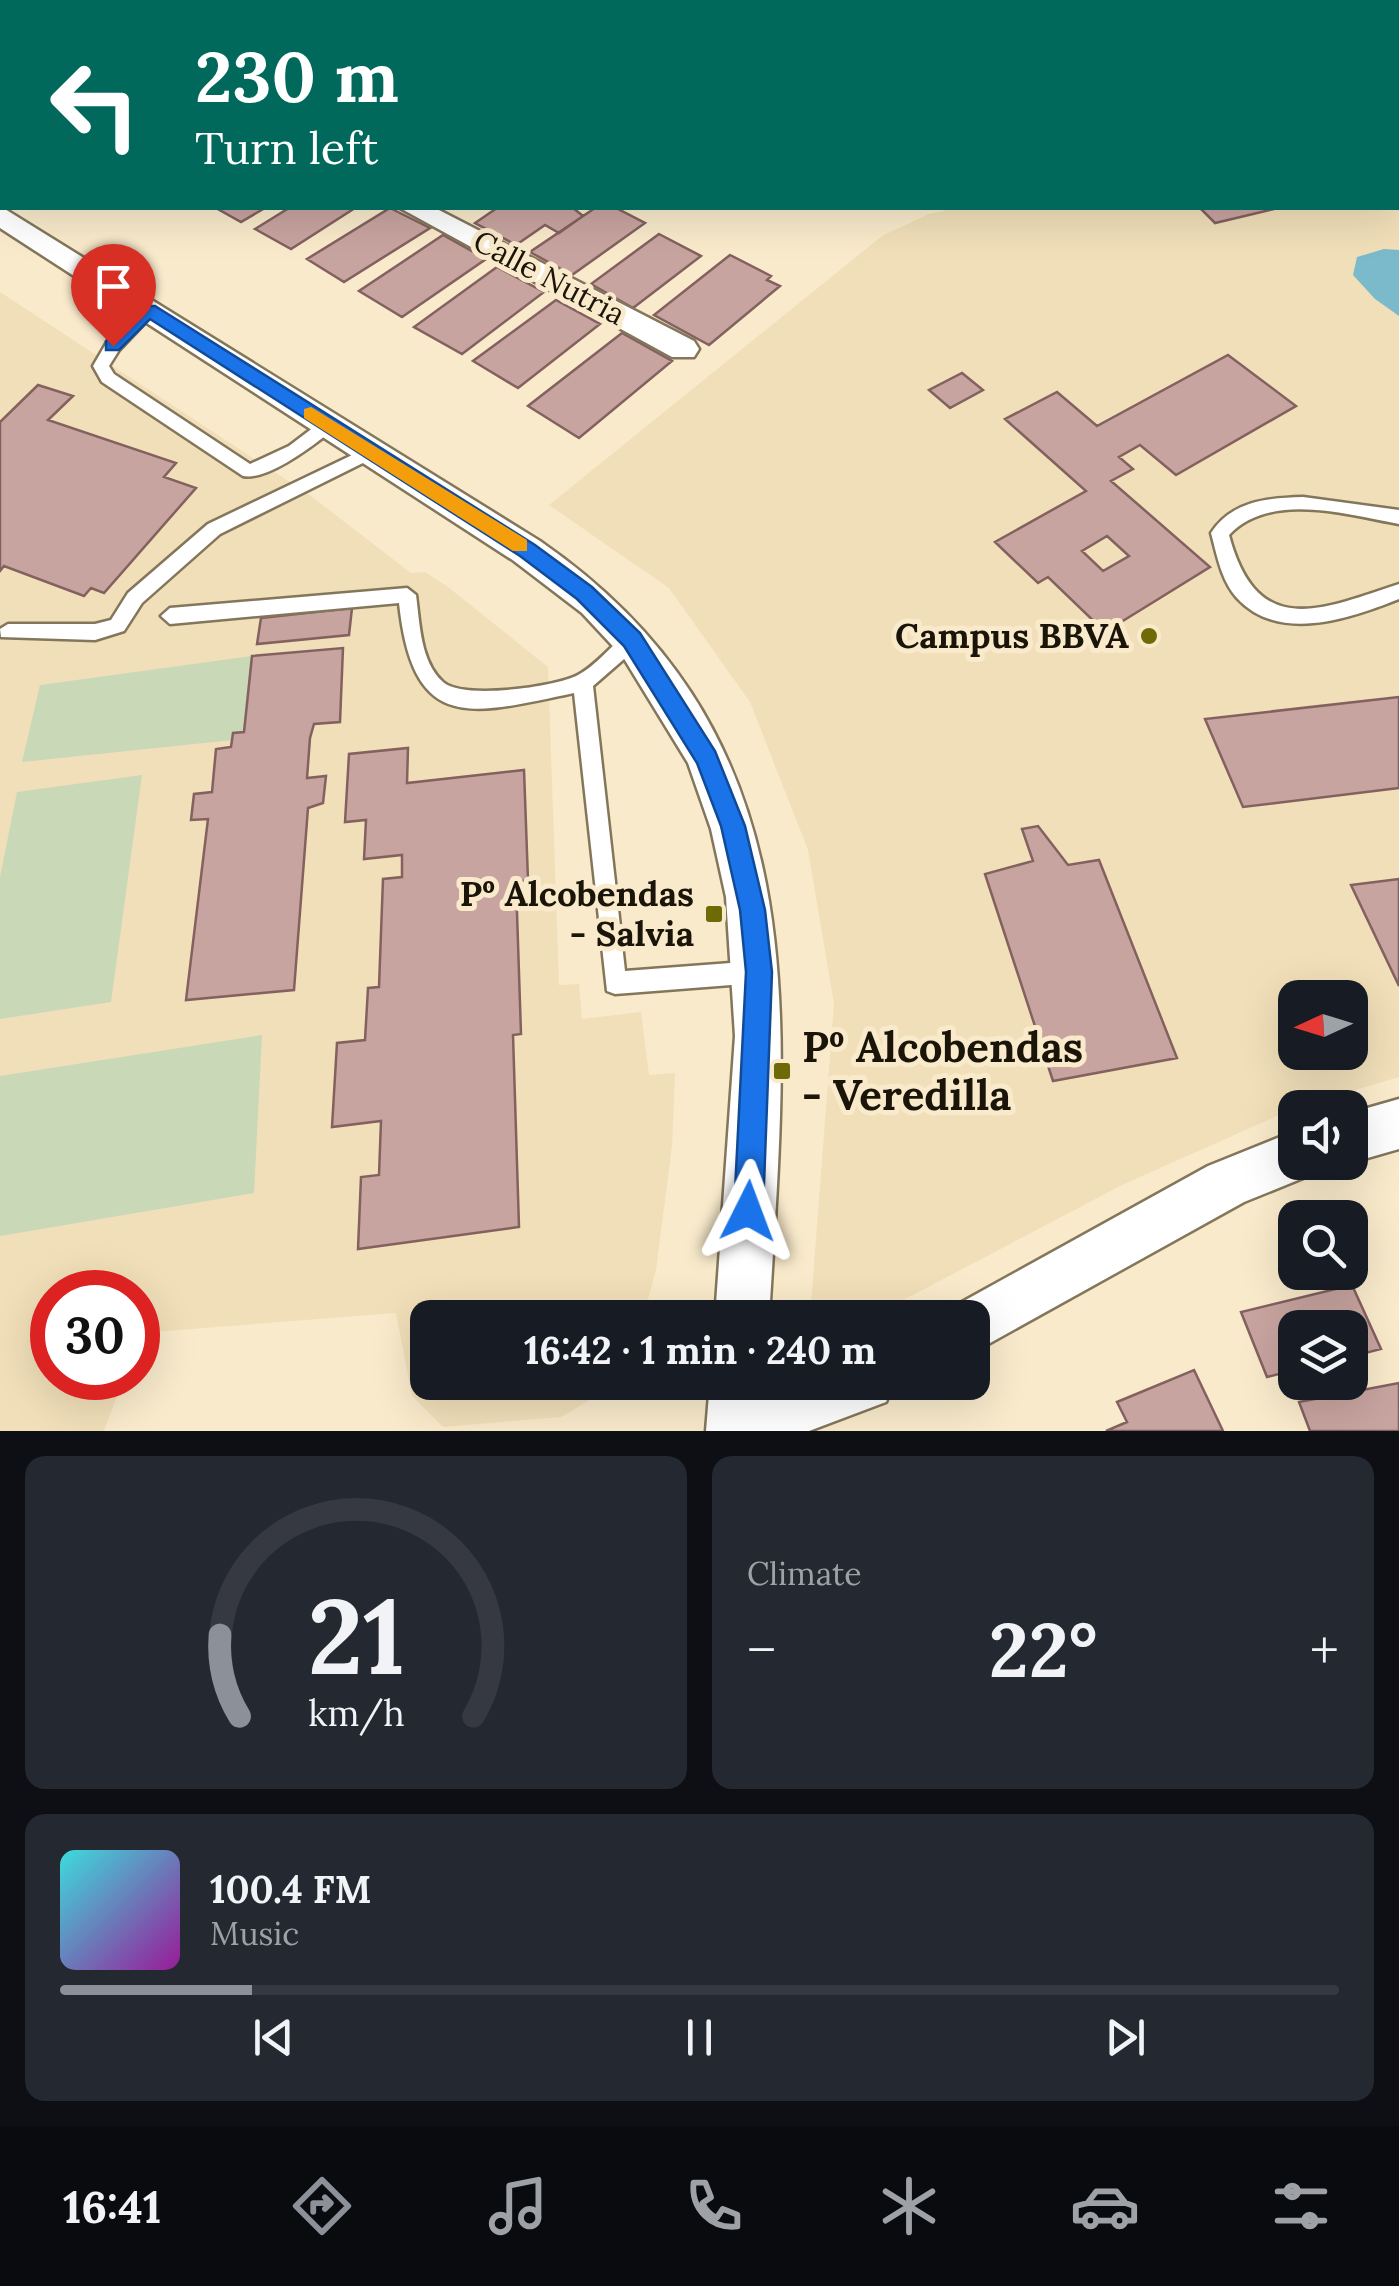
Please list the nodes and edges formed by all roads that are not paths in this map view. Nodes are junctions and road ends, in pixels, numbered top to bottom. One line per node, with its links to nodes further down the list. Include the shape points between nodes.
1 (418, 210): 4 (street, Calle Nutria)
2 (11, 211): 3 (street)
3 (149, 310): 5 (street); 5 (lane, via 107,356 101,366 108,378 249,472)
4 (684, 349)
5 (328, 425): 6 (street)
6 (372, 452): 10 (lane, via 214,530 136,598 117,626); 11 (street, via 527,550)
7 (1399, 517): 8 (lane, via 1259,506 1228,520 1220,532 1241,592 1266,612 1354,612)
8 (1399, 592)
9 (170, 616): 12 (lane, via 407,595 409,643 422,674 448,698 478,703)
10 (8, 632)
11 (632, 640): 12 (lane); 13 (street, via 706,758 733,826)
12 (583, 683): 13 (lane, via 616,983)
13 (759, 972): 17 (street)
14 (1399, 1124): 15 (street)
15 (1368, 1133)
16 (1278, 1163): 18 (street, via 1226,1184)
17 (743, 1300)
18 (990, 1316)
19 (737, 1400): 21 (street)
20 (818, 1400): 21 (street)
21 (735, 1431)

